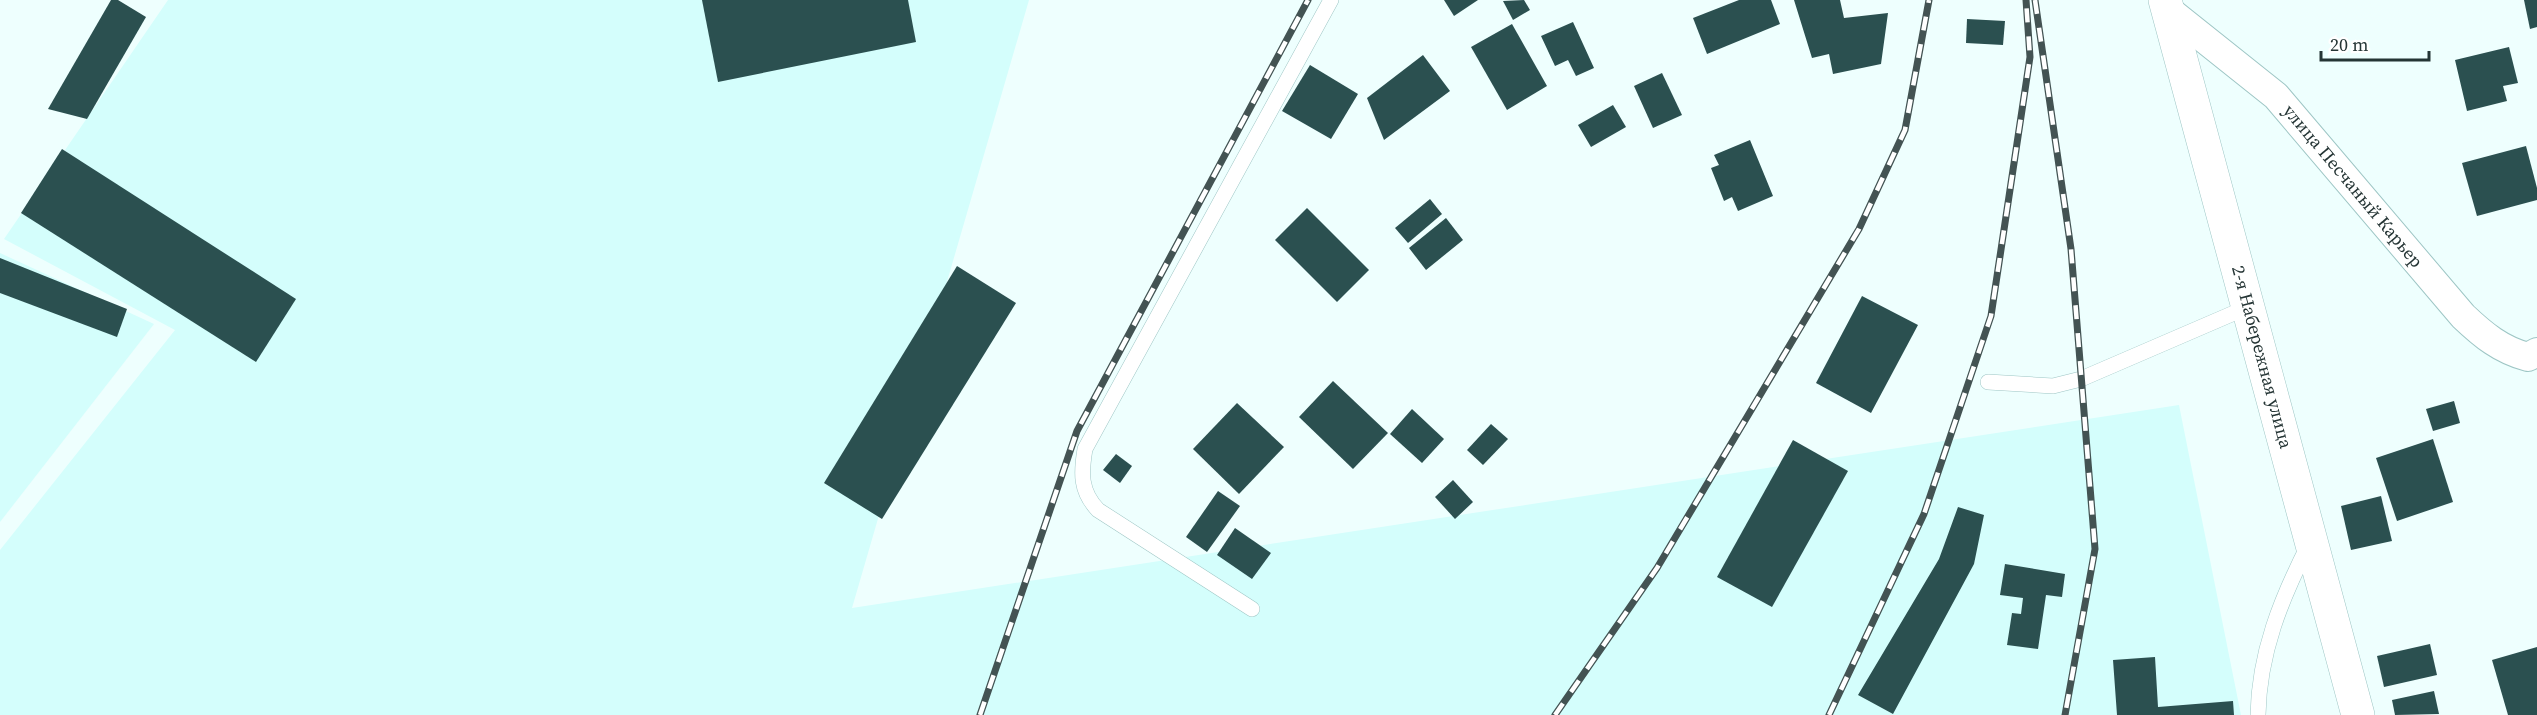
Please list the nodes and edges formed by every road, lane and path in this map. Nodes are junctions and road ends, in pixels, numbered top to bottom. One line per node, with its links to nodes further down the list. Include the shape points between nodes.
1 (1331, 0): 7 (lane, via 1085,449 1082,465 1086,497 1098,510)
2 (2166, 5): 3 (street, 2-я Набережная улица); 4 (street, улица Песчаный Карьер, via 2276,96 2463,316 2487,339 2512,352)
3 (2248, 307): 5 (lane, via 2081,379 2053,386); 6 (street, 2-я Набережная улица)
4 (2534, 357)
5 (1988, 382)
6 (2311, 539): 8 (lane, via 2268,638); 9 (street, 2-я Набережная улица)
7 (1252, 609)
8 (2258, 715)
9 (2358, 715)

